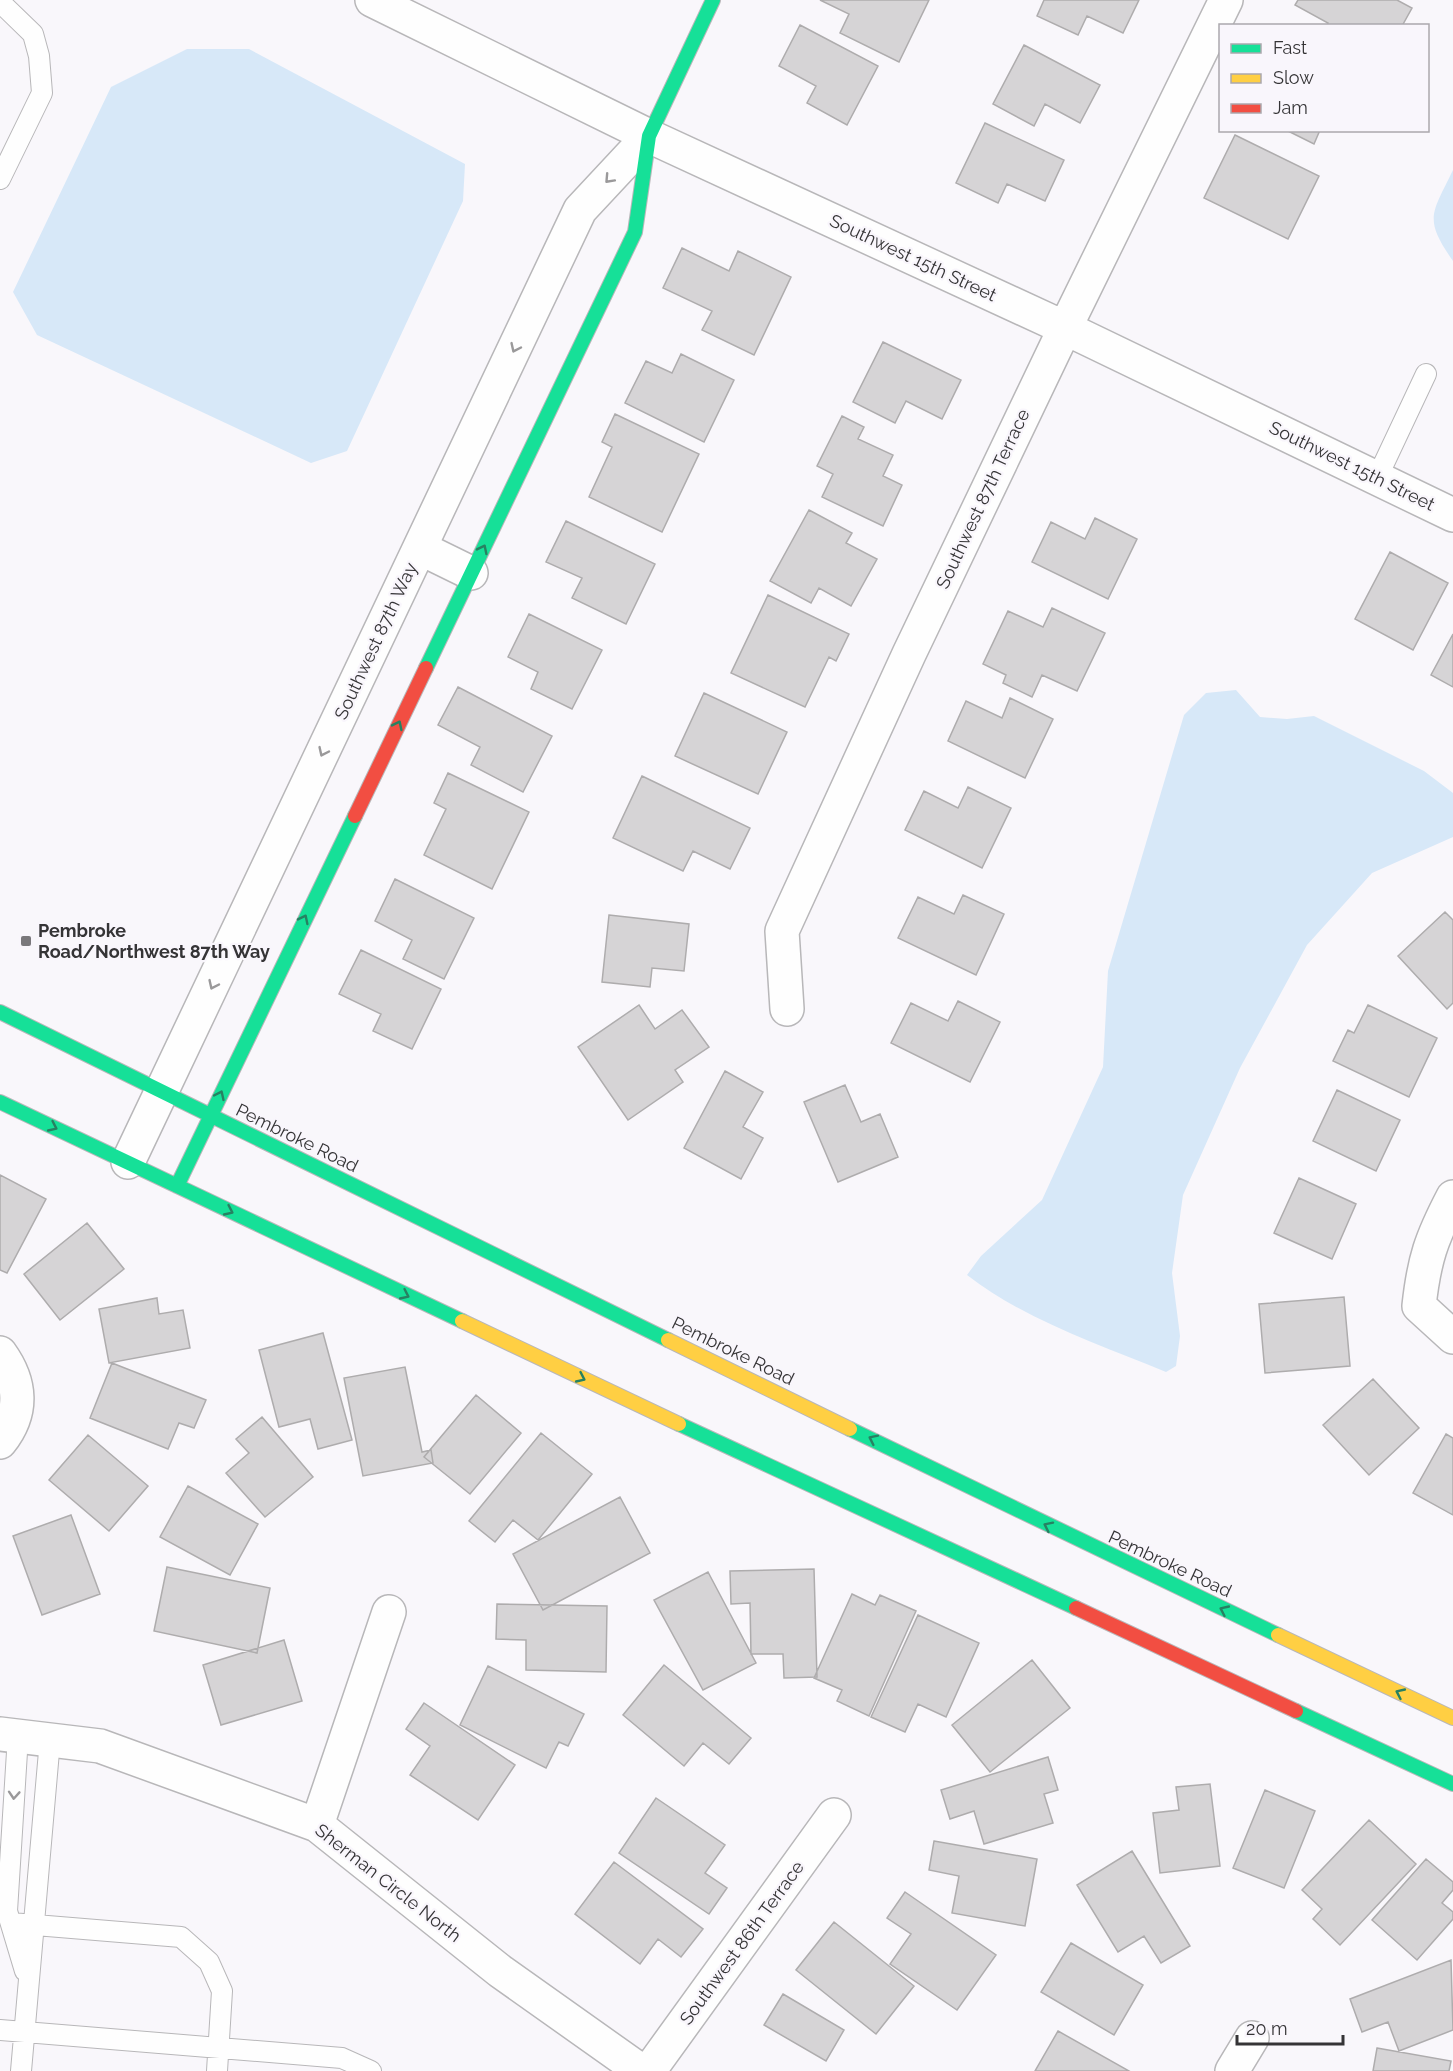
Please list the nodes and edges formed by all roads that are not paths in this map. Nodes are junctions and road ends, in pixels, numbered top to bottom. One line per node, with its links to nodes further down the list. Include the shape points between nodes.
1 (372, 0): 5 (street, Southwest 15th Street)
2 (713, 0): 5 (main road, Southwest 87th Way)
3 (1226, 0): 7 (street, Southwest 87th Terrace)
4 (0, 2): 6 (lane, via 33,34 42,93)
5 (649, 136): 7 (street, Southwest 15th Street); 11 (street, Southwest 87th Way, one-way to 11, via 580,210); 12 (main road, Southwest 87th Way, one-way to 5, via 635,232)
6 (0, 179)
7 (1065, 328): 9 (street, Southwest 15th Street); 13 (street, Southwest 87th Terrace, via 782,931)
8 (1425, 374): 9 (lane)
9 (1377, 478): 10 (street, Southwest 15th Street)
10 (1453, 515)
11 (420, 548): 12 (street); 15 (street, Southwest 87th Way, one-way to 15)
12 (471, 573): 17 (main road, Southwest 87th Way, one-way to 12)
13 (788, 1009)
14 (0, 1012): 15 (main road, Pembroke Road)
15 (162, 1092): 17 (main road, Pembroke Road); 18 (street, Southwest 87th Way)
16 (0, 1102): 18 (main road, one-way to 18)
17 (210, 1116): 19 (main road, Southwest 87th Way); 25 (main road, Pembroke Road, one-way to 17, via 1090,1547)
18 (128, 1162): 19 (main road)
19 (177, 1186): 27 (main road, one-way to 27)
20 (1453, 1197): 21 (street, via 1431,1239 1419,1306)
21 (1453, 1337)
22 (0, 1353): 23 (street, via 12,1370 18,1392 16,1411)
23 (0, 1442)
24 (389, 1612): 29 (street)
25 (1453, 1718)
26 (22, 1737): 29 (street, Sherman Circle North, via 100,1746); 30 (lane, one-way to 30, via 7,1911); 31 (lane)
27 (1453, 1784)
28 (834, 1815): 41 (street, Southwest 86th Terrace)
29 (317, 1825): 40 (street, Sherman Circle North, via 500,1971)
30 (10, 1923): 31 (lane); 32 (lane)
31 (34, 1925): 32 (lane); 36 (lane, via 181,1937 209,1962 222,1991)
32 (28, 1982): 34 (lane)
33 (0, 2030): 34 (lane)
34 (24, 2032): 36 (lane); 37 (lane)
35 (1252, 2038): 42 (street)
36 (219, 2048): 38 (lane); 39 (lane, via 342,2058)
37 (21, 2071)
38 (217, 2071)
39 (371, 2071)
40 (641, 2071)
41 (649, 2071)
42 (1232, 2071)

